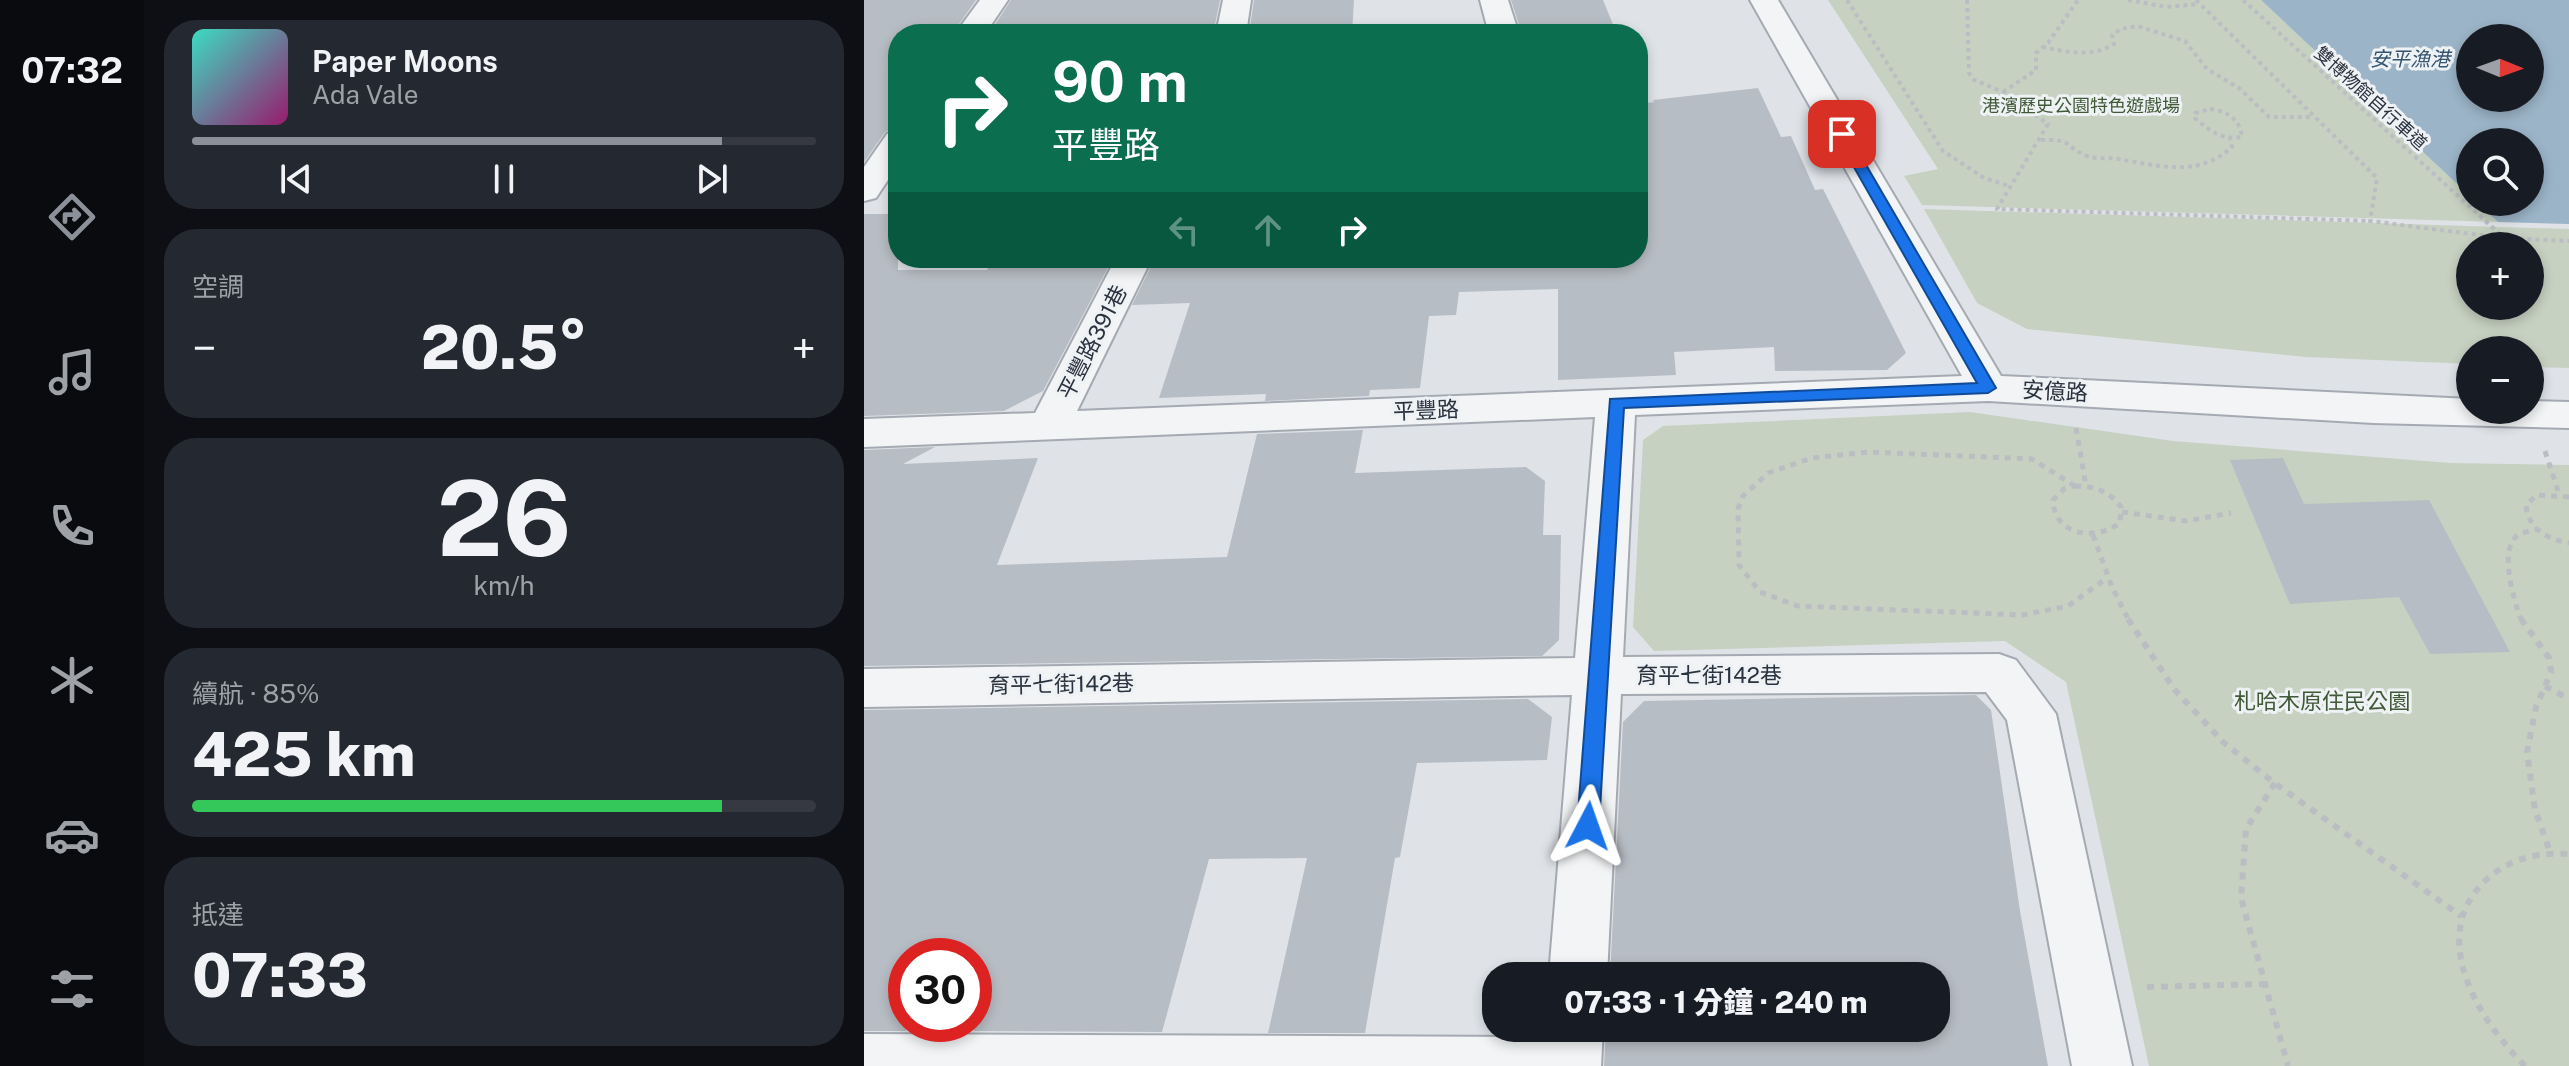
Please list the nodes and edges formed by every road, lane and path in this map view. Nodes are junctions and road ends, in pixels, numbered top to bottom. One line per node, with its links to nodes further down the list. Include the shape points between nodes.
1 (994, 0): 11 (street)
2 (1237, 0): 12 (street)
3 (1494, 0): 13 (street)
4 (1764, 0): 28 (street)
5 (1847, 0): 20 (path, via 1943,151 1984,178)
6 (1967, 0): 15 (path, via 1969,73)
7 (2078, 0): 14 (path)
8 (2128, 0): 10 (path, via 2167,7)
9 (2243, 0): 24 (path, 雙博物館自行車道)
10 (2197, 2): 16 (path)
11 (977, 24)
12 (1233, 24)
13 (1501, 24)
14 (2042, 47): 15 (path, via 2036,53 2036,70); 16 (path, via 2090,53 2108,50 2114,44 2112,35 2121,29 2157,30 2185,41 2207,69 2239,88 2269,117)
15 (2003, 92): 18 (path, via 2048,124)
16 (2314, 117): 22 (path, via 2377,178)
17 (2230, 139): 17 (path, via 2242,137 2236,120 2216,110 2195,113 2214,134); 18 (path, via 2226,154 2187,168 2085,156 2066,141)
18 (2041, 140): 20 (path)
19 (888, 156): 21 (street)
20 (2009, 186): 22 (path, via 1997,209)
21 (864, 191)
22 (2370, 221): 23 (path)
23 (2456, 232)
24 (2496, 232)
25 (2544, 240): 26 (path)
26 (2569, 241)
27 (1129, 268): 32 (street, 平豐路391巷)
28 (1988, 388): 29 (street, 安億路); 30 (street, 平豐路)
29 (2067, 391): 31 (street, 安億路, via 2373,410); 36 (path)
30 (1616, 403): 32 (street, 平豐路); 45 (street)
31 (2569, 415)
32 (1049, 426): 33 (street, 平豐路)
33 (864, 433)
34 (2545, 451): 37 (path)
35 (2075, 486): 36 (path); 42 (path, via 2053,500 2054,515 2069,529); 44 (path, via 2032,459 1869,452 1812,458 1768,473 1743,496 1738,509 1739,565 1760,592 1798,606 2022,615 2068,606)
36 (2086, 486): 39 (path, via 2108,492)
37 (2559, 494): 38 (path); 41 (path, via 2537,495 2526,505)
38 (2569, 497)
39 (2122, 512): 40 (path, via 2186,521); 42 (path, via 2114,529)
40 (2231, 513)
41 (2537, 529): 43 (path); 46 (path, via 2511,542 2508,570 2526,629 2549,658)
42 (2093, 535): 44 (path)
43 (2569, 543)
44 (2107, 578): 49 (path, via 2179,694 2211,731)
45 (1598, 676): 47 (street, 育平七街142巷); 53 (street); 59 (street, 育平七街142巷, via 1999,673 2031,714)
46 (2545, 686): 48 (path); 50 (path, via 2527,752 2535,810)
47 (864, 688)
48 (2569, 699)
49 (2275, 783): 52 (path); 54 (path, via 2246,829 2242,860 2241,898)
50 (2550, 852): 51 (path); 52 (path, via 2509,862 2478,883)
51 (2569, 854)
52 (2461, 916): 61 (path, via 2459,957 2474,1003 2506,1050)
53 (1579, 962)
54 (2264, 984): 55 (path); 60 (path)
55 (2147, 987)
56 (1573, 1042): 58 (street)
57 (864, 1062): 58 (street)
58 (1571, 1066)
59 (2102, 1066)
60 (2288, 1066)
61 (2525, 1066)

